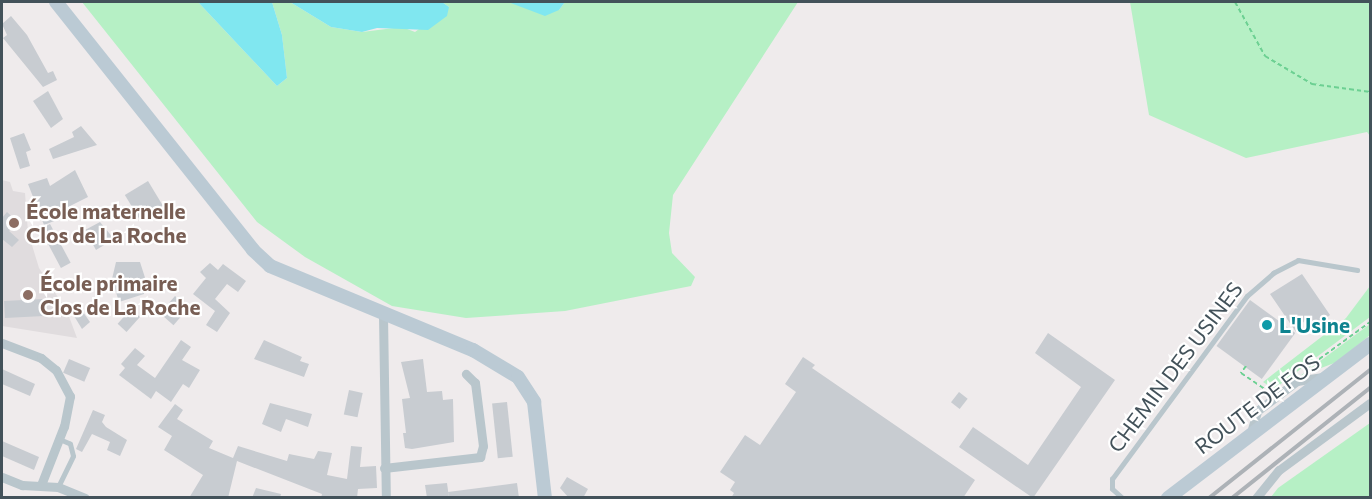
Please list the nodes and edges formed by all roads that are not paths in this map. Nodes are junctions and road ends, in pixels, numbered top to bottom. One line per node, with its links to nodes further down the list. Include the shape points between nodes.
1 (56, 2): 3 (street, via 253,250 270,266)
2 (1357, 270): 18 (lane, CHEMIN DES USINES, via 1298,260 1273,273 1247,296 1112,479 1112,489)
3 (382, 315): 9 (street); 17 (street, via 472,350 519,377 534,402)
4 (2, 343): 8 (street, via 41,358 60,377 70,396)
5 (1371, 344): 19 (street, ROUTE DE FOS)
6 (466, 375): 9 (street, via 475,383 483,446 480,457)
7 (1371, 403): 20 (street, via 1279,470)
8 (58, 439): 12 (street); 13 (lane, via 73,448 70,465)
9 (384, 468): 16 (street)
10 (2, 477): 11 (street)
11 (22, 485): 12 (street); 14 (street)
12 (41, 485): 13 (street)
13 (58, 487): 15 (street)
14 (21, 498)
15 (85, 498)
16 (386, 498)
17 (545, 498)
18 (1122, 498)
19 (1168, 498)
20 (1256, 498)

